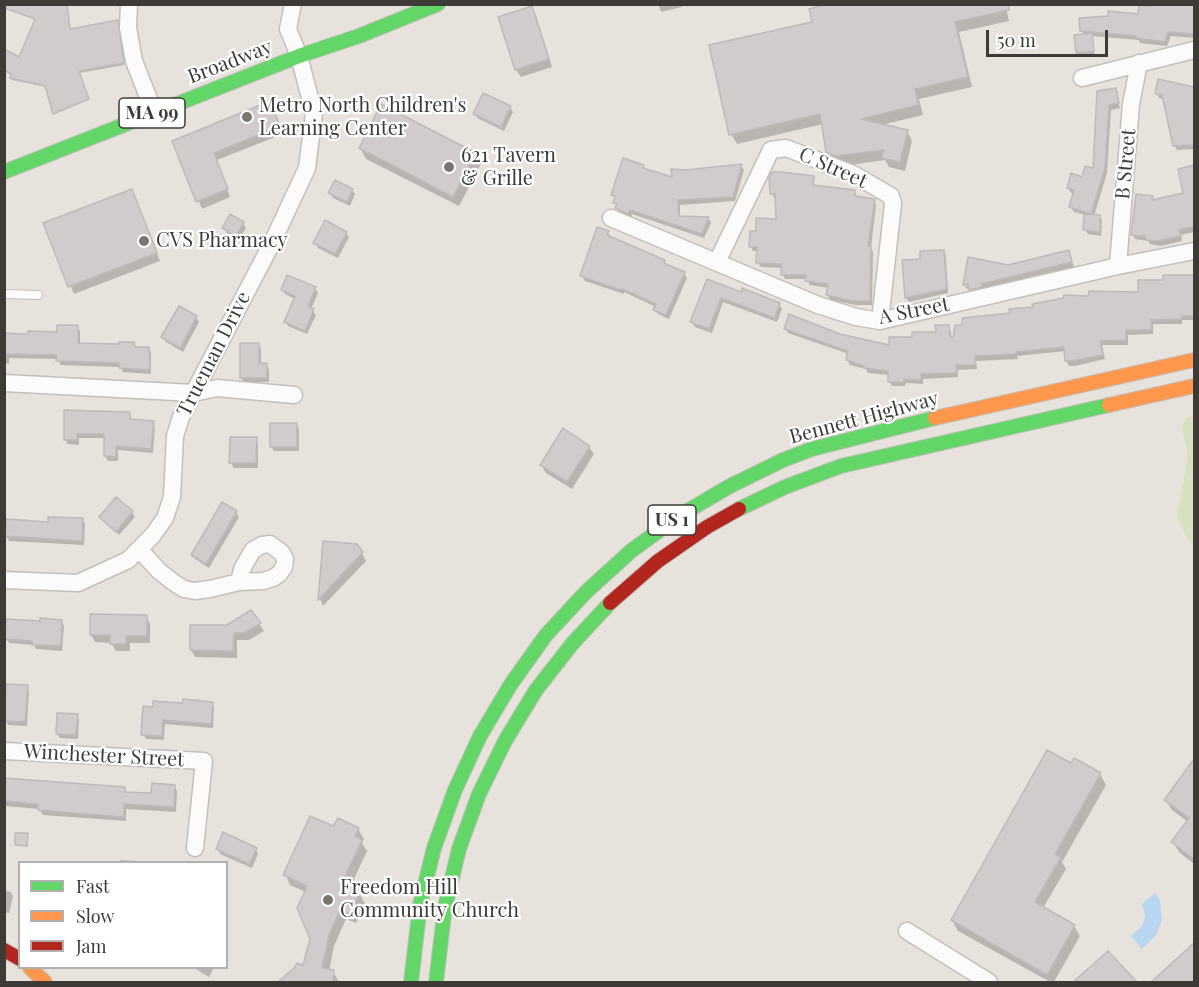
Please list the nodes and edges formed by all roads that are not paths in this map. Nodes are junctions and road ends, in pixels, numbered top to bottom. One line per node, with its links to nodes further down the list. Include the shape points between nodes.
1 (129, 4): 8 (street, via 128,28 134,61)
2 (293, 4): 5 (street, Trueman Drive, via 288,29)
3 (438, 4): 5 (main road, Broadway / MA 99)
4 (1194, 50): 6 (street)
5 (299, 56): 8 (main road, Broadway / MA 99); 20 (street, Trueman Drive, via 314,113 307,168)
6 (1138, 63): 7 (street); 13 (street, B Street)
7 (1082, 78)
8 (154, 112): 9 (main road, Broadway / MA 99)
9 (4, 172)
10 (611, 218): 12 (street, A Street)
11 (1194, 251): 13 (street, A Street)
12 (717, 262): 16 (street, A Street, via 818,305); 16 (street, C Street, via 771,150 786,147 853,174 891,196)
13 (1118, 266): 16 (street, A Street)
14 (4, 294): 15 (lane)
15 (38, 295)
16 (880, 321)
17 (1194, 360): 32 (main road, Bennett Highway / US 1, via 812,449 712,495 631,551 546,635 480,736 454,790 429,866 415,936)
18 (4, 383): 20 (street)
19 (1194, 386): 33 (main road, Bennett Highway / US 1, via 841,466 758,499 707,527 658,561 612,601 572,644 536,690 505,741 479,794 459,849 445,907)
20 (194, 393): 21 (street, via 218,388); 22 (street, Trueman Drive, via 176,436 172,497 165,518)
21 (294, 395)
22 (139, 549): 23 (street, Trueman Drive, via 128,560 78,583); 24 (street, via 159,571 184,589 210,590)
23 (4, 580)
24 (239, 582)
25 (4, 751): 26 (street, Winchester Street, via 204,761)
26 (195, 848)
27 (907, 931): 34 (street)
28 (4, 950): 29 (main road)
29 (18, 958)
30 (31, 969): 31 (main road)
31 (45, 982)
32 (411, 982)
33 (436, 982)
34 (989, 982)

